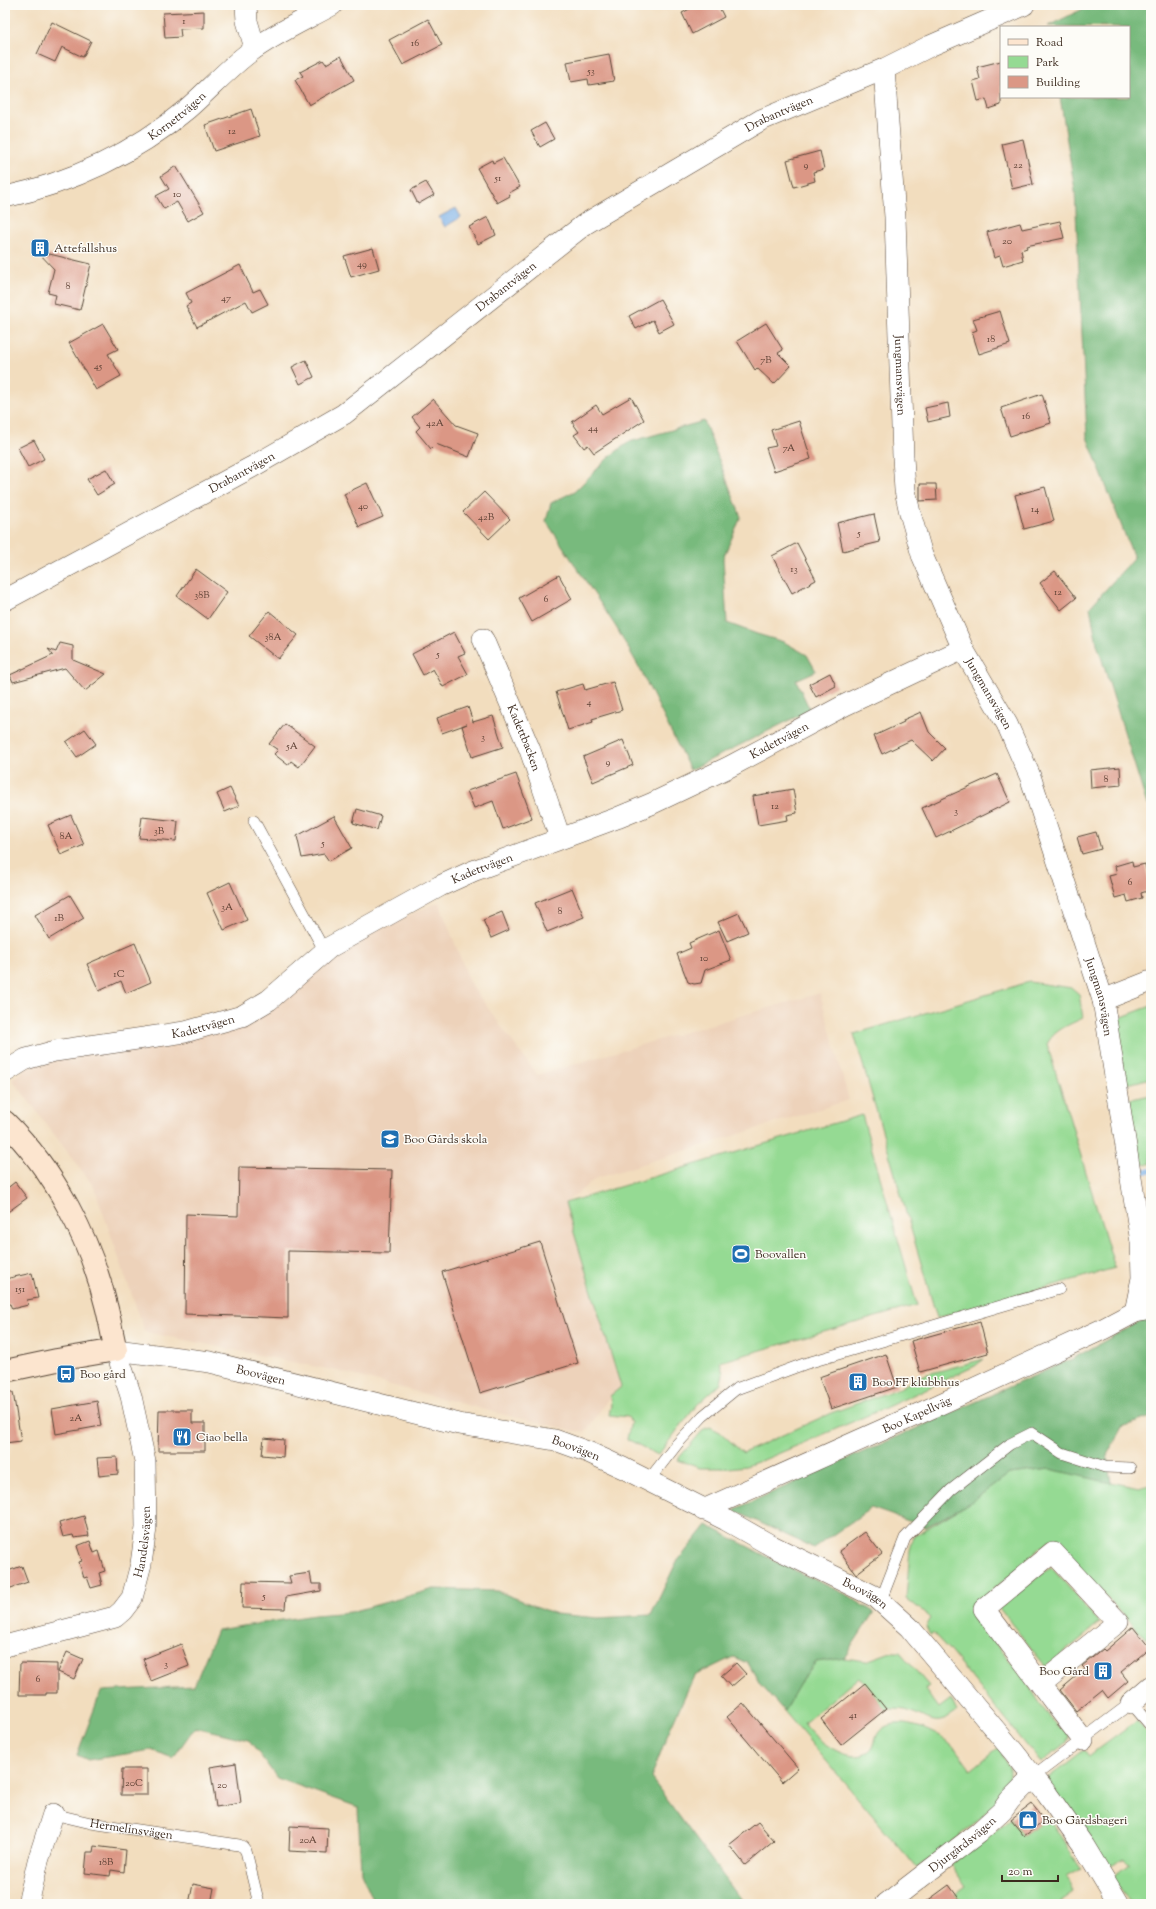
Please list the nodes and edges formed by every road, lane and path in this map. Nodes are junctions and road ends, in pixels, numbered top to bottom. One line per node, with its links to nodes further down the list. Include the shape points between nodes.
1 (246, 5): 4 (street, via 247,21)
2 (332, 5): 4 (street, Kornettvägen)
3 (1024, 5): 5 (street, Drabantvägen)
4 (255, 48): 6 (street, Kornettvägen, via 186,110 123,153 67,180)
5 (884, 69): 7 (street, Drabantvägen, via 761,120 585,224 344,414 252,467); 9 (street, Jungmansvägen, via 895,217 905,490 922,556)
6 (5, 197)
7 (5, 600)
8 (483, 639): 11 (street, Kadettbacken, via 530,750)
9 (963, 649): 11 (street, Kadettvägen, via 845,705 723,770 617,818); 14 (street, Jungmansvägen, via 1007,724 1030,776)
10 (254, 822): 12 (lane)
11 (560, 838): 12 (street, Kadettvägen, via 440,886)
12 (324, 950): 15 (street, Kadettvägen, via 269,1000 242,1016 185,1032 55,1051 26,1059)
13 (1151, 981): 14 (street)
14 (1103, 1000): 18 (street, Jungmansvägen, via 1141,1242)
15 (5, 1072)
16 (5, 1122): 19 (street, via 55,1185 76,1223 100,1283)
17 (1059, 1289): 22 (lane, via 804,1364 736,1389 703,1416)
18 (1143, 1311): 23 (street, Boo Kapellväg)
19 (116, 1350): 20 (street); 22 (street, Boovägen, via 210,1362 459,1424 555,1440 588,1452); 25 (street, Handelsvägen, via 131,1396 144,1461 146,1528 141,1564 132,1598 115,1617)
20 (5, 1371)
21 (1130, 1468): 24 (lane, via 1104,1467 1062,1453 1032,1433 1010,1444 951,1490 905,1538)
22 (648, 1481): 23 (street, Boovägen)
23 (703, 1510): 24 (street, Boovägen)
24 (881, 1600): 31 (street, Boovägen, via 909,1626)
25 (5, 1646)
26 (1041, 1684): 26 (street, via 984,1609 1053,1552 1118,1622); 30 (street)
27 (1151, 1686): 28 (street)
28 (1131, 1703): 29 (lane); 30 (lane)
29 (1151, 1726)
30 (1083, 1740): 31 (lane)
31 (1033, 1777): 35 (street, Djurgårdsvägen, via 1002,1812 978,1833); 36 (street, Boovägen, via 1084,1846)
32 (52, 1814): 33 (street, Hermelinsvägen); 34 (lane, Hermelinsvägen, via 91,1823 239,1845 246,1851)
33 (28, 1904)
34 (259, 1904)
35 (886, 1904)
36 (1119, 1904)

